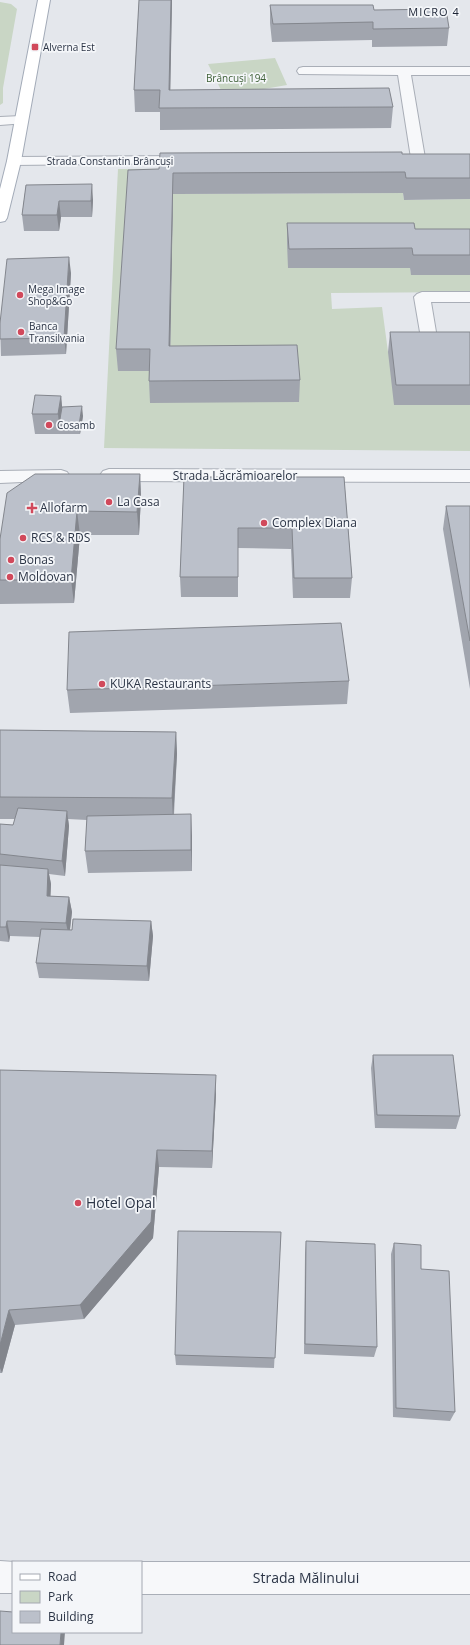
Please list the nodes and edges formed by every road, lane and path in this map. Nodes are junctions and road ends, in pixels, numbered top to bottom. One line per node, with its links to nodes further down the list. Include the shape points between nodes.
1 (44, 0): 6 (main road)
2 (303, 71): 3 (street)
3 (404, 71): 4 (street); 7 (street, via 424,157)
4 (470, 72)
5 (0, 120): 6 (street)
6 (21, 120): 9 (main road)
7 (403, 158)
8 (202, 160): 9 (street, Strada Constantin Brâncuși)
9 (14, 162): 10 (main road)
10 (0, 218)
11 (470, 298): 12 (street, via 422,297)
12 (429, 338)
13 (96, 475): 15 (street, Strada Lăcrămioarelor)
14 (74, 476): 16 (street)
15 (470, 476)
16 (0, 477)
17 (0, 1578): 18 (street)
18 (12, 1578)
19 (142, 1578): 20 (street, Strada Mălinului)
20 (470, 1578)

